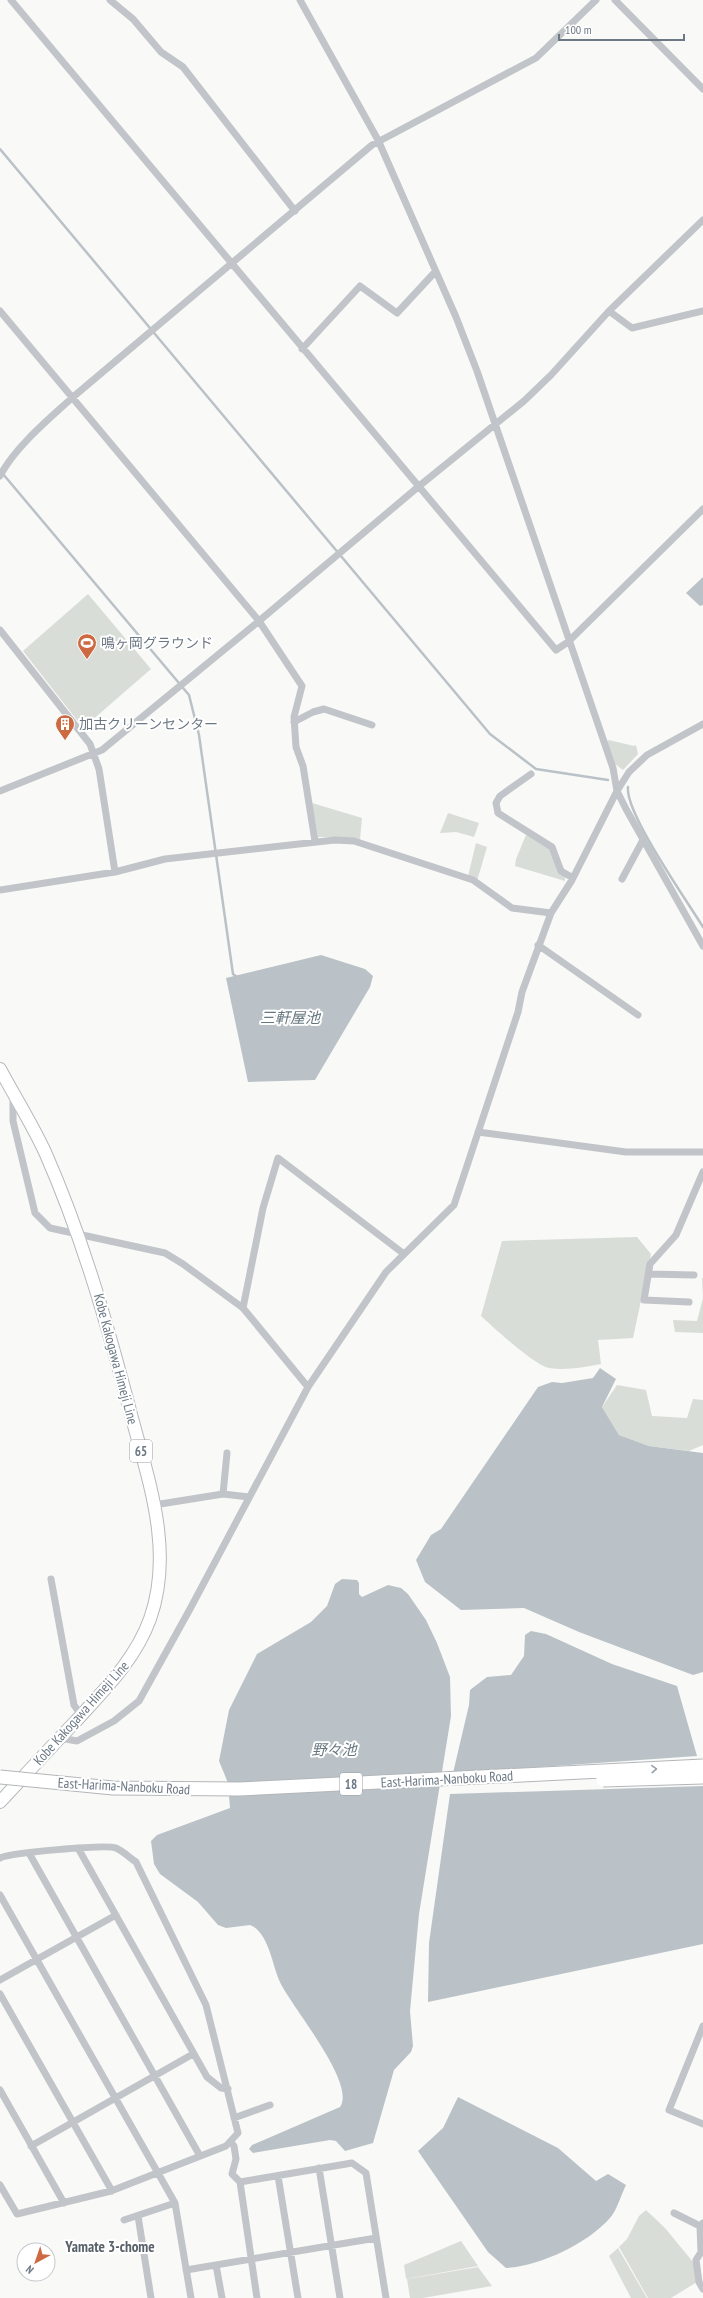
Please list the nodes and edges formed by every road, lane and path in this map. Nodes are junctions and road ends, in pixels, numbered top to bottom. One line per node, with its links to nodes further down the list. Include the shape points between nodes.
1 (11, 0): 10 (street)
2 (110, 0): 8 (street, via 132,19 161,52 183,67)
3 (300, 0): 7 (street)
4 (596, 0): 7 (street, via 536,58)
5 (615, 0): 6 (street)
6 (703, 89)
7 (378, 140): 8 (street); 11 (street)
8 (295, 211): 10 (street)
9 (703, 222): 13 (street)
10 (233, 263): 15 (street); 16 (street)
11 (436, 272): 15 (street, via 397,313 360,286); 17 (street, via 465,339)
12 (0, 311): 16 (street)
13 (609, 311): 14 (street, via 632,328); 17 (street, via 551,375)
14 (703, 311)
15 (302, 349): 19 (street)
16 (72, 397): 18 (street, via 29,440); 21 (street)
17 (495, 424): 19 (street); 23 (street)
18 (0, 476)
19 (418, 487): 21 (street); 23 (street, via 556,650)
20 (703, 509): 23 (street)
21 (259, 621): 24 (street, via 302,686); 27 (street)
22 (0, 630): 27 (street, via 90,744)
23 (568, 642): 30 (street, via 613,768)
24 (294, 722): 26 (street, via 324,709); 32 (street, via 296,747 303,766)
25 (703, 724): 30 (street, via 648,755 629,772)
26 (372, 725)
27 (94, 754): 29 (street); 33 (street, via 99,769)
28 (531, 774): 34 (street, via 500,796 496,803 498,813 552,847 561,871)
29 (0, 791)
30 (617, 791): 31 (street); 34 (street)
31 (643, 840): 35 (street); 39 (street)
32 (315, 841): 33 (street, via 165,859); 37 (street, via 354,841 382,849 473,880 512,908)
33 (115, 872): 36 (street)
34 (573, 878): 37 (street)
35 (622, 879)
36 (0, 890)
37 (551, 913): 38 (street)
38 (538, 945): 40 (street); 43 (street)
39 (703, 946)
40 (638, 1014)
41 (0, 1069): 42 (main road, Kobe Kakogawa Himeji Line / 65)
42 (13, 1094): 46 (main road, Kobe Kakogawa Himeji Line / 65, via 44,1151); 46 (street, via 12,1121 35,1214 50,1228)
43 (478, 1132): 44 (street, via 626,1152); 47 (street, via 454,1205)
44 (703, 1152)
45 (703, 1172): 48 (street, via 676,1235 652,1260)
46 (78, 1234): 51 (street, via 164,1253); 56 (main road, Kobe Kakogawa Himeji Line / 65, via 108,1326)
47 (404, 1254): 51 (street, via 278,1158 263,1208); 52 (street, via 374,1288)
48 (648, 1274): 49 (street); 50 (street, via 645,1301)
49 (694, 1275)
50 (689, 1302)
51 (243, 1308): 52 (street)
52 (308, 1387): 55 (street)
53 (227, 1453): 54 (street)
54 (223, 1494): 55 (street); 56 (street)
55 (249, 1497): 59 (street, via 139,1701 114,1721 77,1741)
56 (154, 1505): 58 (main road, Kobe Kakogawa Himeji Line / 65, via 160,1574 150,1617 138,1647 119,1674)
57 (51, 1579): 58 (street, via 74,1705)
58 (81, 1715): 59 (main road, Kobe Kakogawa Himeji Line / 65)
59 (60, 1738): 64 (main road, Kobe Kakogawa Himeji Line / 65)
60 (703, 1766): 62 (highway, East-Harima-Nanboku Road / 18, one-way to 60, bridge, via 113,1788 239,1789)
61 (703, 1776): 63 (highway, East-Harima-Nanboku Road / 18, bridge, via 195,1798 112,1796)
62 (0, 1777)
63 (0, 1785)
64 (0, 1802)
65 (78, 1848): 66 (street); 69 (street); 77 (street, via 116,1848 136,1862 206,2005)
66 (29, 1853): 67 (street); 70 (street)
67 (0, 1858)
68 (0, 1895): 71 (street)
69 (116, 1916): 70 (street); 75 (street)
70 (76, 1937): 71 (street); 76 (street)
71 (36, 1960): 72 (street); 79 (street)
72 (0, 1980)
73 (0, 1994): 82 (street)
74 (703, 2026): 83 (street, via 669,2110)
75 (193, 2054): 76 (street); 77 (street, via 207,2077 221,2088)
76 (154, 2075): 79 (street); 86 (street)
77 (228, 2089): 81 (street)
78 (0, 2090): 85 (street)
79 (115, 2098): 82 (street); 88 (street)
80 (270, 2104): 81 (street)
81 (234, 2118): 84 (street, via 238,2133)
82 (73, 2122): 85 (street); 92 (street)
83 (703, 2124)
84 (231, 2142): 86 (street); 90 (street, via 236,2159 232,2174)
85 (31, 2146): 93 (street)
86 (200, 2156): 88 (street)
87 (319, 2168): 89 (street); 99 (street, via 352,2163 366,2173); 100 (street)
88 (157, 2174): 92 (street); 94 (street)
89 (278, 2176): 90 (street); 101 (street)
90 (240, 2182): 102 (street)
91 (0, 2185): 93 (street, via 16,2214)
92 (112, 2191): 93 (street)
93 (64, 2202)
94 (175, 2203): 96 (street); 104 (street)
95 (674, 2213): 98 (street)
96 (138, 2216): 97 (street); 106 (street)
97 (124, 2220)
98 (701, 2225): 105 (street, via 701,2252 696,2260 699,2282)
99 (376, 2238): 100 (street); 112 (street)
100 (331, 2244): 101 (street); 111 (street)
101 (291, 2251): 102 (street); 110 (street)
102 (250, 2259): 103 (street); 109 (street)
103 (216, 2265): 104 (street); 108 (street)
104 (186, 2270): 107 (street)
105 (703, 2289)
106 (151, 2298)
107 (191, 2298)
108 (222, 2298)
109 (257, 2298)
110 (298, 2298)
111 (340, 2298)
112 (386, 2298)

